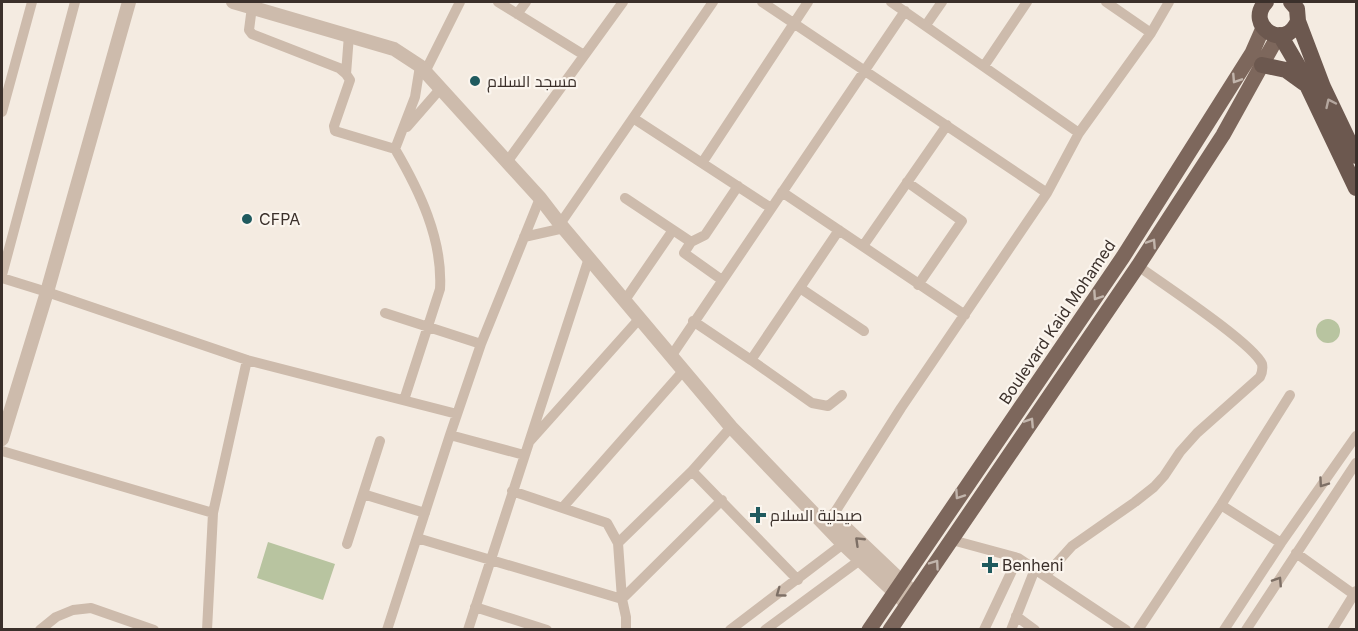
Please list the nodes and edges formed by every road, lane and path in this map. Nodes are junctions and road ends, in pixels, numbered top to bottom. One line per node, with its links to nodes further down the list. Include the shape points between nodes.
1 (32, 2): 36 (street)
2 (75, 2): 61 (street)
3 (129, 2): 65 (street)
4 (233, 2): 19 (street)
5 (457, 2): 31 (street)
6 (498, 2): 22 (street)
7 (526, 2): 22 (street)
8 (623, 2): 28 (street)
9 (712, 2): 37 (street)
10 (762, 2): 23 (street)
11 (808, 2): 23 (street)
12 (891, 2): 21 (street)
13 (942, 2): 24 (street)
14 (1027, 2): 30 (street)
15 (1106, 2): 25 (street)
16 (1169, 2): 25 (street)
17 (1262, 4): 26 (highway, via 1260,19)
18 (269, 6): 19 (street); 27 (street)
19 (252, 7): 33 (street, via 252,34)
20 (1297, 8): 26 (highway, via 1289,33); 42 (highway, one-way to 20, via 1323,87)
21 (905, 11): 24 (street); 32 (street)
22 (517, 14): 28 (street)
23 (794, 22): 32 (street); 44 (street)
24 (926, 25): 30 (street)
25 (1151, 33): 40 (street)
26 (1274, 33): 29 (main road, Boulevard Kaid Mohamed); 34 (highway, via 1297,64); 113 (main road, Boulevard Kaid Mohamed, one-way to 113, via 1252,53 1123,257)
27 (349, 35): 31 (street, via 394,49); 33 (street)
28 (584, 56): 43 (street)
29 (1262, 65): 34 (highway, via 1286,70); 60 (main road, Boulevard Kaid Mohamed, one-way to 29, via 1223,135)
30 (984, 66): 40 (street)
31 (423, 69): 35 (street); 39 (street)
32 (866, 71): 38 (street); 48 (street)
33 (346, 74): 41 (street, via 350,80 335,131)
34 (1307, 86): 47 (highway)
35 (441, 88): 39 (street); 43 (street)
36 (2, 112)
37 (633, 118): 44 (street); 53 (street)
38 (947, 125): 45 (street); 49 (street)
39 (403, 132): 41 (street)
40 (1079, 133): 49 (street)
41 (395, 149): 71 (street, via 417,186 438,250 440,289)
42 (1356, 156)
43 (507, 162): 50 (street)
44 (702, 163): 46 (street)
45 (907, 182): 58 (street); 63 (street, via 962,221)
46 (738, 186): 52 (street); 57 (street, via 705,235)
47 (1356, 188)
48 (782, 192): 52 (street); 55 (street)
49 (1047, 193): 68 (street)
50 (540, 198): 53 (street); 56 (street)
51 (625, 198): 54 (street)
52 (771, 208): 62 (street)
53 (562, 226): 56 (street); 59 (street)
54 (673, 230): 57 (street); 66 (street)
55 (839, 230): 58 (street); 64 (street)
56 (525, 237): 73 (street)
57 (692, 242): 62 (street, via 684,253)
58 (863, 246): 63 (street)
59 (589, 258): 66 (street); 87 (street)
60 (1138, 266): 101 (main road, Boulevard Kaid Mohamed, one-way to 60); 111 (street, via 1252,352 1263,366 1262,372 1180,452 1154,487 1072,546)
61 (2, 277): 65 (street)
62 (722, 280): 70 (street)
63 (918, 285): 68 (street)
64 (800, 288): 72 (street); 76 (street)
65 (47, 292): 75 (street); 85 (street)
66 (625, 300): 69 (street)
67 (385, 314): 71 (street)
68 (965, 315): 99 (street)
69 (640, 318): 74 (street); 87 (street)
70 (693, 321): 74 (street); 76 (street)
71 (428, 328): 73 (street); 80 (street)
72 (864, 331)
73 (481, 344): 81 (street)
74 (672, 355): 77 (street)
75 (247, 360): 80 (street); 97 (street)
76 (751, 360): 78 (street, via 812,403 828,406)
77 (684, 370): 82 (street); 96 (street)
78 (842, 395)
79 (1290, 395): 95 (street)
80 (404, 400): 81 (street)
81 (457, 414): 83 (street)
82 (731, 428): 91 (street); 99 (street)
83 (450, 435): 89 (street); 98 (street)
84 (1356, 436): 103 (street, one-way to 103)
85 (2, 438)
86 (380, 441): 93 (street)
87 (528, 444): 89 (street)
88 (2, 450): 97 (street)
89 (524, 455): 92 (street)
90 (1356, 462): 106 (street)
91 (692, 471): 94 (street); 102 (street)
92 (512, 491): 96 (street); 108 (street)
93 (363, 494): 98 (street); 104 (street)
94 (722, 500): 112 (street); 115 (street)
95 (1221, 504): 103 (street); 137 (street)
96 (563, 507): 102 (street, via 607,524)
97 (213, 513): 123 (street)
98 (425, 513): 100 (street)
99 (829, 521): 105 (street); 113 (street, one-way to 99)
100 (417, 538): 108 (street); 124 (street)
101 (952, 540): 107 (street); 116 (main road, Boulevard Kaid Mohamed, one-way to 101)
102 (618, 543): 115 (street)
103 (1281, 543): 138 (street)
104 (347, 544)
105 (843, 544): 109 (street); 112 (street)
106 (1296, 553): 114 (street); 139 (street, one-way to 106)
107 (1018, 558): 110 (street); 133 (street)
108 (490, 559): 115 (street); 117 (street)
109 (860, 560): 113 (street); 120 (street)
110 (1035, 569): 111 (street); 118 (street)
111 (1046, 576): 136 (street)
112 (798, 580): 129 (street, one-way to 129)
113 (897, 586): 116 (street); 131 (main road, Boulevard Kaid Mohamed)
114 (1356, 594): 140 (street)
115 (622, 599): 119 (street)
116 (911, 599): 132 (main road, Boulevard Kaid Mohamed)
117 (475, 607): 125 (street); 126 (street)
118 (1016, 616): 134 (street); 135 (street)
119 (626, 617): 127 (street); 128 (street)
120 (775, 624): 130 (street)
121 (40, 630): 122 (street, via 56,617 91,608)
122 (153, 630)
123 (207, 630)
124 (387, 630)
125 (468, 630)
126 (547, 630)
127 (626, 630)
128 (634, 630)
129 (730, 630)
130 (765, 630)
131 (868, 630)
132 (890, 630)
133 (984, 630)
134 (1011, 630)
135 (1035, 630)
136 (1126, 630)
137 (1138, 630)
138 (1224, 630)
139 (1246, 630)
140 (1332, 630)

